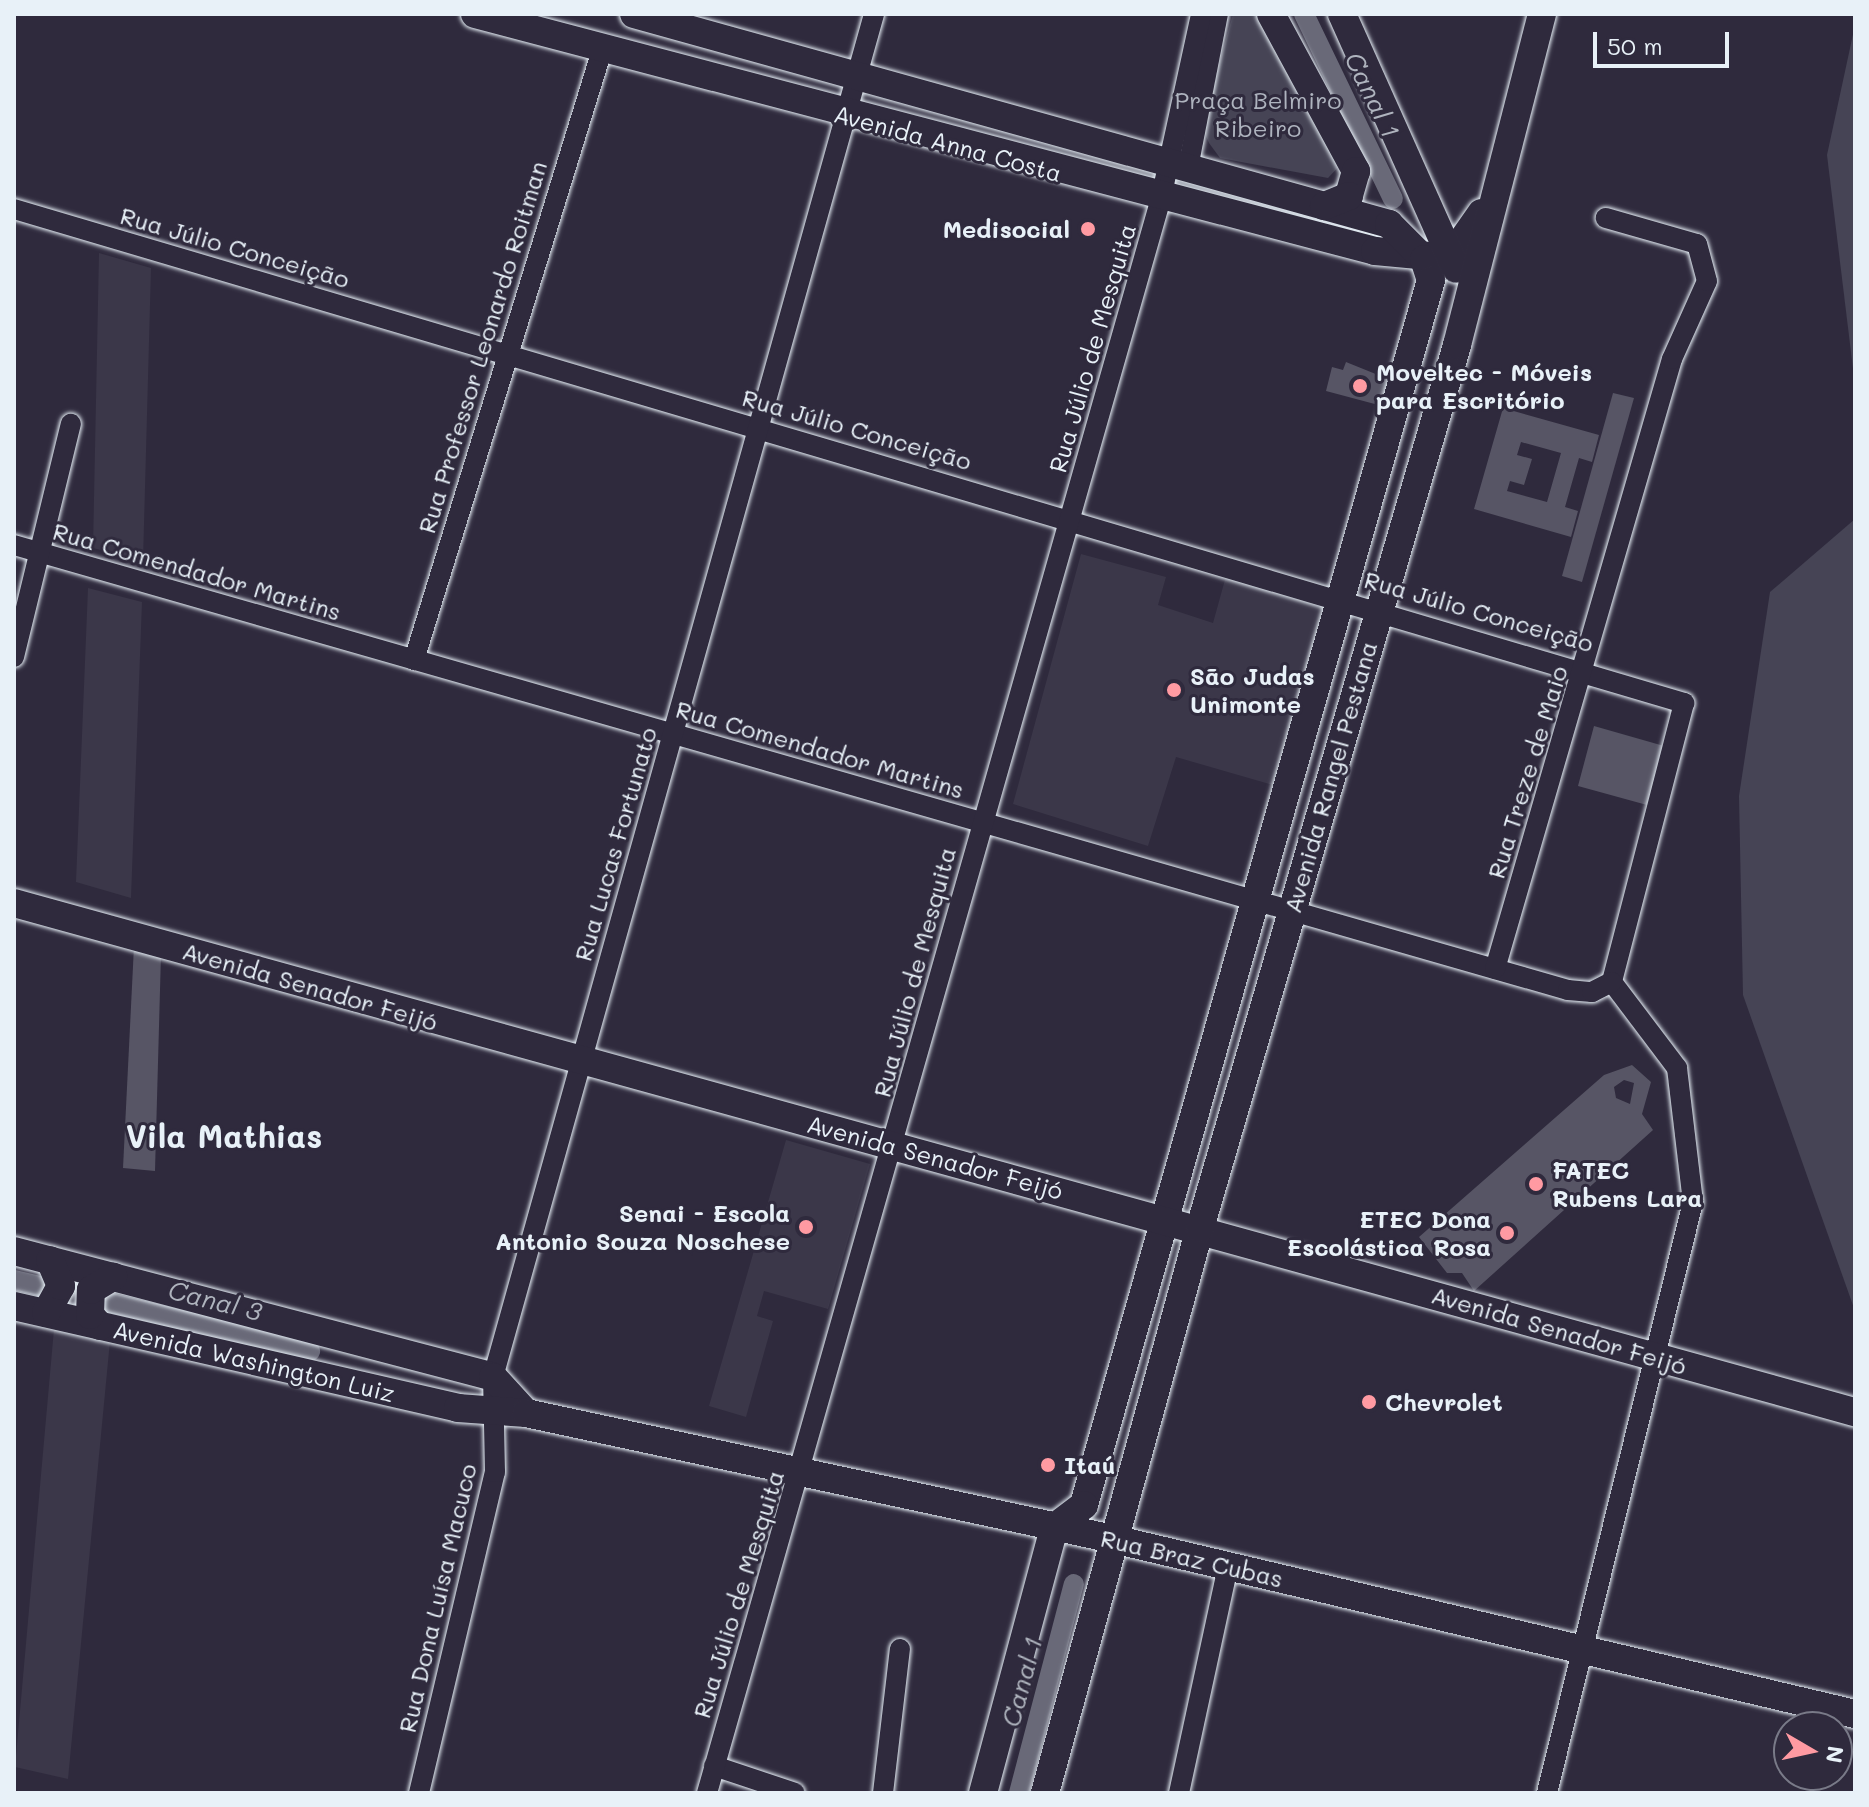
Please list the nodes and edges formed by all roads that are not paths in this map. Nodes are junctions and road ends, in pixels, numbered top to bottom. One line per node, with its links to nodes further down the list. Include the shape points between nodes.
1 (475, 14): 9 (main road, Avenida Anna Costa)
2 (634, 14): 10 (main road, Avenida Anna Costa)
3 (874, 14): 10 (street, Rua Lucas Fortunato)
4 (1201, 14): 12 (street)
5 (1218, 14): 12 (street)
6 (1271, 14): 15 (main road, via 1356,171 1349,196)
7 (1342, 14): 18 (main road, via 1437,219)
8 (1542, 14): 14 (main road, Avenida Rangel Pestana)
9 (602, 50): 11 (main road, Avenida Anna Costa); 20 (street, Rua Professor Leonardo Roitman)
10 (857, 76): 11 (street, Rua Lucas Fortunato); 12 (main road, Avenida Anna Costa)
11 (846, 117): 13 (main road, Avenida Anna Costa); 22 (street, Rua Lucas Fortunato)
12 (1178, 165): 13 (street, Rua Júlio de Mesquita); 15 (main road, Avenida Anna Costa)
13 (1161, 198): 18 (main road, Avenida Anna Costa, via 1375,251); 23 (street, Rua Júlio de Mesquita)
14 (1490, 199): 18 (main road); 19 (main road, Avenida Rangel Pestana)
15 (1324, 206): 18 (main road, Avenida Anna Costa, via 1389,224)
16 (14, 209): 20 (street, Rua Júlio Conceição)
17 (1606, 218): 30 (street, Rua Treze de Maio, via 1697,244 1706,260 1707,281 1672,359)
18 (1429, 258): 19 (main road); 26 (main road, Avenida Rangel Pestana)
19 (1461, 328): 27 (main road, Avenida Rangel Pestana)
20 (505, 353): 22 (street, Rua Júlio Conceição); 29 (street, Rua Professor Leonardo Roitman)
21 (71, 424): 25 (street)
22 (759, 427): 23 (street, Rua Júlio Conceição); 31 (street, Rua Lucas Fortunato)
23 (1070, 518): 26 (street, Rua Júlio Conceição); 32 (street, Rua Júlio de Mesquita)
24 (14, 545): 25 (street, Rua Comendador Martins)
25 (44, 554): 28 (street); 29 (street, Rua Comendador Martins)
26 (1341, 597): 27 (street, Rua Júlio Conceição); 33 (main road, Avenida Rangel Pestana)
27 (1380, 609): 30 (street, Rua Júlio Conceição); 35 (main road, Avenida Rangel Pestana)
28 (14, 657)
29 (414, 660): 31 (street, Rua Comendador Martins)
30 (1585, 670): 36 (street, Rua Treze de Maio); 37 (street, Rua Júlio Conceição, via 1684,703)
31 (673, 734): 32 (street, Rua Comendador Martins); 38 (street, Rua Lucas Fortunato)
32 (981, 822): 33 (street, Rua Comendador Martins); 39 (street, Rua Júlio de Mesquita)
33 (1253, 900): 35 (street, Rua Comendador Martins); 40 (main road, Avenida Rangel Pestana)
34 (14, 903): 38 (main road, Avenida Senador Feijó)
35 (1291, 911): 36 (street, Rua Comendador Martins); 41 (main road, Avenida Rangel Pestana)
36 (1495, 969): 37 (street, Rua Comendador Martins, via 1576,992)
37 (1612, 982): 50 (street, via 1677,1068 1688,1111 1693,1202)
38 (581, 1061): 39 (main road, Avenida Senador Feijó); 52 (street, Rua Lucas Fortunato)
39 (895, 1146): 40 (main road, Avenida Senador Feijó); 57 (street, Rua Júlio de Mesquita)
40 (1163, 1218): 41 (main road, Avenida Senador Feijó); 58 (main road, Avenida Rangel Pestana, via 1084,1505)
41 (1200, 1228): 50 (main road, Avenida Senador Feijó); 59 (main road, Avenida Rangel Pestana)
42 (14, 1251): 43 (main road, Avenida Washington Luiz)
43 (50, 1260): 44 (main road, Avenida Washington Luiz); 46 (main road, via 61,1286)
44 (113, 1277): 47 (main road, via 91,1290 90,1315); 48 (main road, Avenida Washington Luiz)
45 (14, 1306): 46 (main road, Avenida Washington Luiz)
46 (46, 1313): 47 (main road, Avenida Washington Luiz)
47 (100, 1326): 51 (main road, Avenida Washington Luiz)
48 (319, 1330): 49 (main road, Avenida Washington Luiz); 51 (main road, via 325,1354)
49 (362, 1341): 52 (main road, Avenida Washington Luiz); 53 (main road, via 344,1360)
50 (1654, 1357): 54 (main road, Avenida Senador Feijó); 61 (street)
51 (309, 1373): 53 (main road, Avenida Washington Luiz)
52 (493, 1377): 55 (street, Rua Lucas Fortunato); 56 (main road)
53 (351, 1383): 55 (main road, Avenida Washington Luiz)
54 (1855, 1412)
55 (495, 1413): 56 (main road, Rua Braz Cubas); 65 (street, Rua Dona Luísa Macuco, via 495,1472)
56 (526, 1413): 57 (main road, Rua Braz Cubas)
57 (801, 1477): 58 (main road, Rua Braz Cubas); 64 (street, Rua Júlio de Mesquita)
58 (1054, 1528): 59 (main road, Rua Braz Cubas); 69 (main road)
59 (1113, 1539): 60 (main road, Rua Braz Cubas); 70 (main road, Avenida Rangel Pestana)
60 (1228, 1566): 61 (main road, Rua Braz Cubas); 71 (street)
61 (1583, 1647): 63 (main road, Rua Braz Cubas); 72 (street)
62 (900, 1649): 68 (street)
63 (1855, 1714)
64 (714, 1766): 66 (street, Rua Júlio de Mesquita); 67 (street)
65 (419, 1793)
66 (707, 1793)
67 (795, 1793)
68 (883, 1793)
69 (983, 1793)
70 (1045, 1793)
71 (1179, 1793)
72 (1547, 1793)

